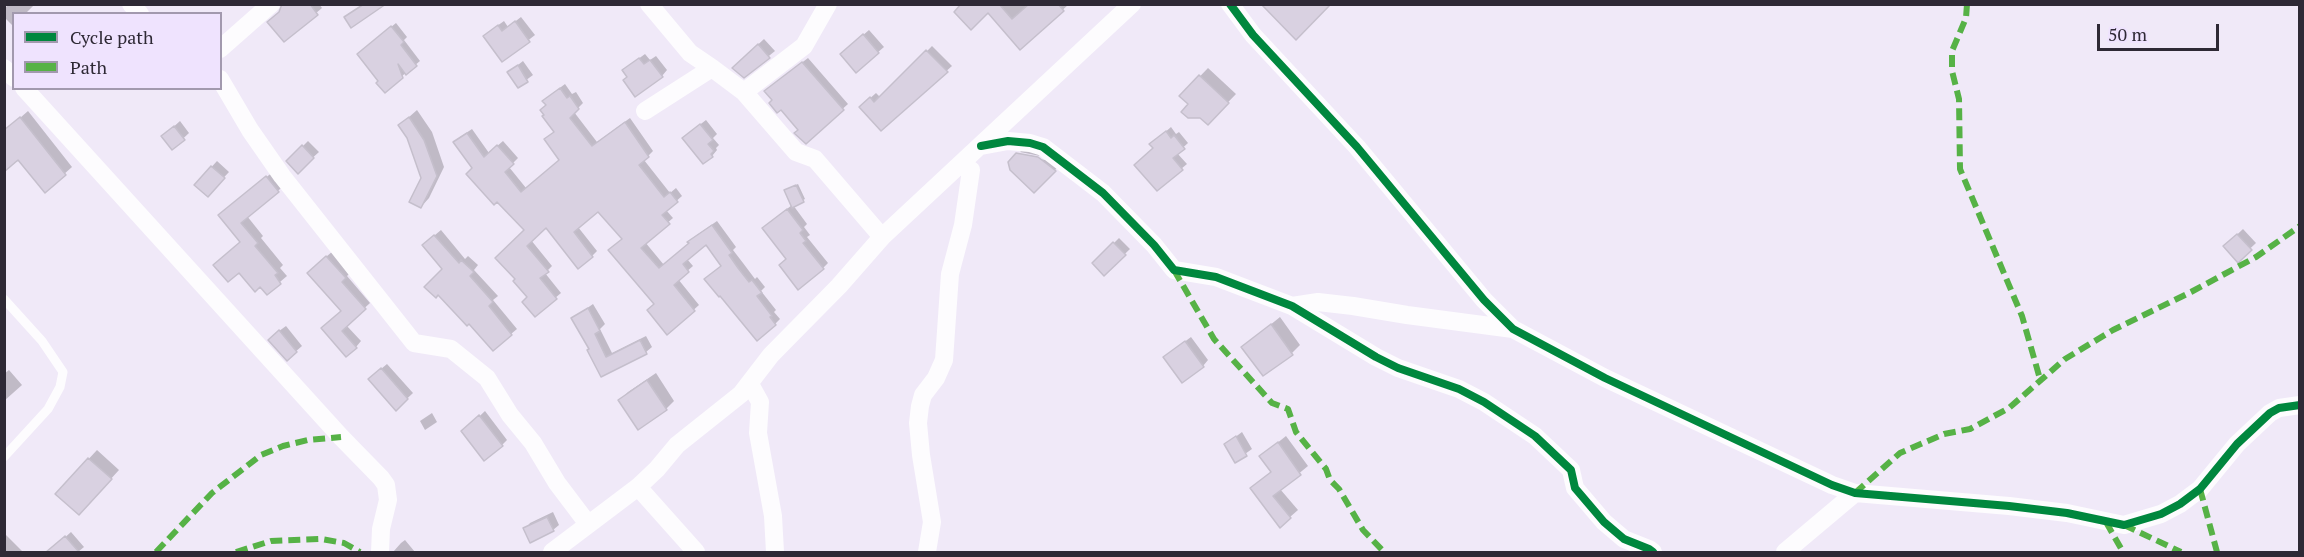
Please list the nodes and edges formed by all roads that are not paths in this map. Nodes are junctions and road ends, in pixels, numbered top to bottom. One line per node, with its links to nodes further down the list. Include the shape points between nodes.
1 (271, 4): 6 (street)
2 (828, 4): 10 (street, via 804,46)
3 (1132, 4): 12 (street)
4 (1230, 4): 17 (street, via 1253,35 1357,147 1484,300)
5 (657, 7): 7 (street, via 690,53)
6 (222, 46)
7 (712, 68): 10 (street); 11 (street)
8 (222, 82): 23 (street, via 282,176 414,343 451,349 487,378)
9 (26, 90): 24 (street, via 381,478 388,500)
10 (744, 92): 14 (street, via 796,152 815,159)
11 (645, 111)
12 (981, 146): 14 (street); 16 (street, via 1008,141 1043,147 1103,193 1174,270 1216,277)
13 (971, 170): 28 (street, via 965,217 950,274 944,360 923,395 918,423 932,522)
14 (882, 237): 18 (street, via 771,355)
15 (4, 299): 20 (lane, via 42,341 63,372 48,409)
16 (1292, 306): 17 (street, via 1318,302); 29 (street, via 1376,357 1459,389 1504,414 1535,436 1571,470 1575,488 1604,522 1624,539)
17 (1513, 328): 22 (street, via 1605,378)
18 (750, 384): 21 (street, via 677,445); 27 (street, via 760,402 758,433 773,516)
19 (2300, 405): 22 (street, via 2270,413 2237,444 2200,489 2180,504 2124,525 2009,506)
20 (4, 458)
21 (638, 487): 23 (street); 26 (street)
22 (1855, 493): 30 (street)
23 (588, 524): 25 (street)
24 (380, 552)
25 (552, 552)
26 (696, 552)
27 (775, 552)
28 (927, 552)
29 (1653, 552)
30 (1785, 552)

